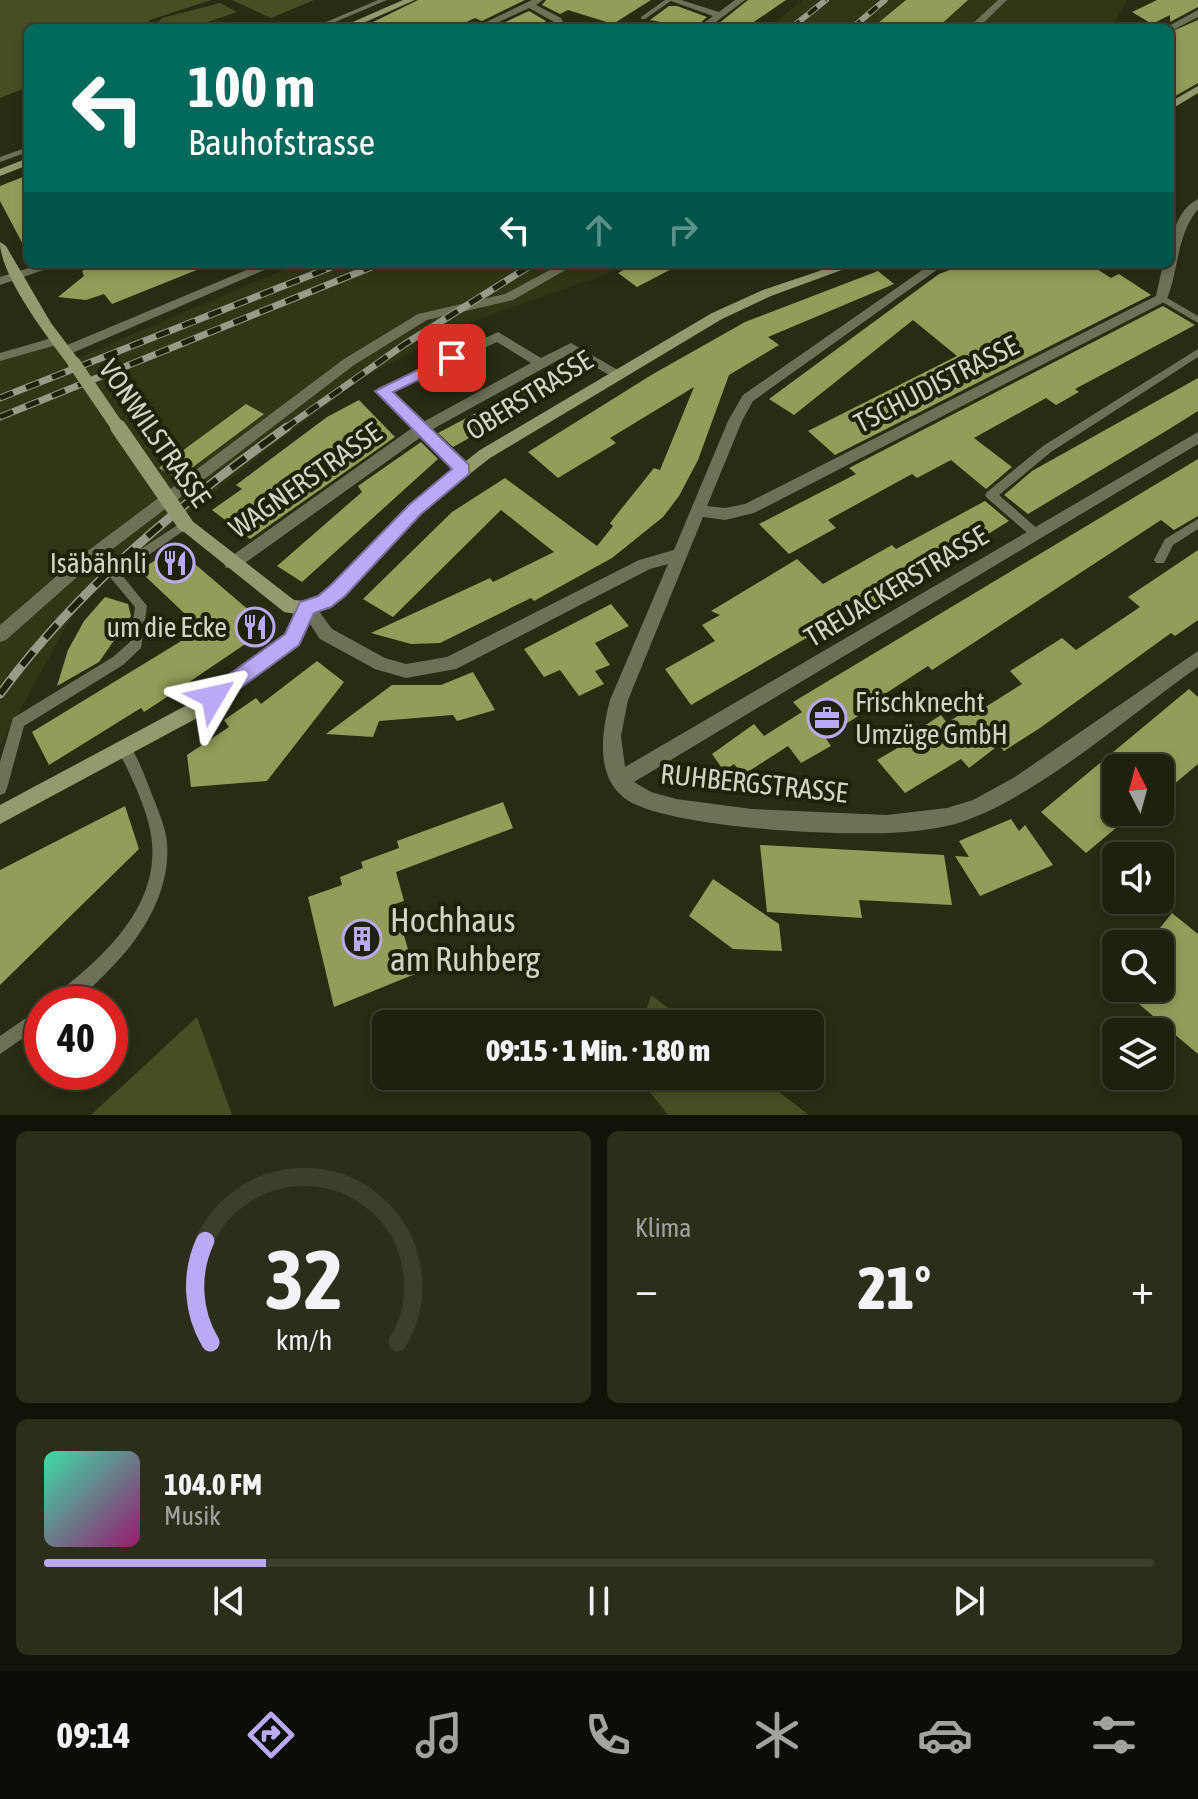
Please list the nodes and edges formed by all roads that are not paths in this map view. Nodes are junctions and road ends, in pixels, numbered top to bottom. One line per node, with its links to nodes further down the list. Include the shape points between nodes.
1 (384, 0): 10 (lane)
2 (671, 0): 8 (street); 9 (lane)
3 (741, 0): 8 (street)
4 (1003, 0): 15 (street)
5 (404, 1): 11 (street)
6 (534, 2): 12 (street); 13 (street)
7 (1198, 13): 16 (street)
8 (720, 15): 14 (street)
9 (643, 18)
10 (325, 24)
11 (353, 24)
12 (487, 24)
13 (560, 24)
14 (708, 24)
15 (977, 24)
16 (1174, 26)
17 (1198, 89): 18 (street)
18 (1174, 104)
19 (24, 151): 20 (lane)
20 (0, 160)
21 (24, 163): 22 (street)
22 (0, 173)
23 (1198, 202): 25 (street, via 1185,217)
24 (0, 246): 32 (street, VONWILSTRASSE)
25 (1174, 251)
26 (43, 268): 32 (street)
27 (262, 268): 36 (street)
28 (563, 268): 52 (street, via 509,297 429,314 349,362 79,566)
29 (840, 268): 40 (street, OBERSTRASSE, via 767,293)
30 (933, 268): 44 (street, RUHBERGSTRASSE, via 748,398)
31 (1169, 268): 34 (street)
32 (17, 277): 33 (street); 36 (street, VONWILSTRASSE)
33 (0, 281)
34 (1162, 298): 35 (lane); 44 (street, TSCHUDISTRASSE, via 749,509 725,514)
35 (1198, 320)
36 (65, 351): 38 (street); 46 (street, VONWILSTRASSE, bridge)
37 (1198, 352): 47 (lane, via 1047,449 991,495)
38 (0, 357)
39 (541, 364): 40 (street, WAGNERSTRASSE, via 571,347); 41 (street, WAGNERSTRASSE); 41 (street, via 498,336 383,391)
40 (616, 373): 43 (street, OBERSTRASSE)
41 (420, 430): 43 (street); 50 (street, WAGNERSTRASSE)
42 (1198, 437): 47 (street, TREUACKERSTRASSE)
43 (463, 470): 51 (street, OBERSTRASSE, via 415,509 338,590)
44 (698, 511): 48 (street, RUHBERGSTRASSE)
45 (1198, 523): 49 (lane, via 1169,542)
46 (185, 524): 50 (street, VONWILSTRASSE); 56 (lane, via 113,573 141,606 136,644 107,668 18,722)
47 (1036, 534): 55 (street, TREUACKERSTRASSE)
48 (680, 554): 51 (street, via 645,564 450,664 425,670 381,664 326,634); 55 (street, RUHBERGSTRASSE, via 619,700 612,749)
49 (1160, 560)
50 (232, 564): 51 (street, VONWILSTRASSE, via 290,607)
51 (307, 608): 54 (street, OBERSTRASSE, via 292,640 193,711)
52 (0, 635)
53 (1198, 658): 55 (street, RUHBERGSTRASSE, via 1008,793 962,813 889,824 732,814 656,805 638,798)
54 (125, 750): 57 (street, OBERSTRASSE); 58 (lane, via 156,827 158,873 147,907 110,959)
55 (620, 780)
56 (0, 788)
57 (0, 815)
58 (78, 986)
59 (24, 1028): 60 (lane)
60 (0, 1046)

